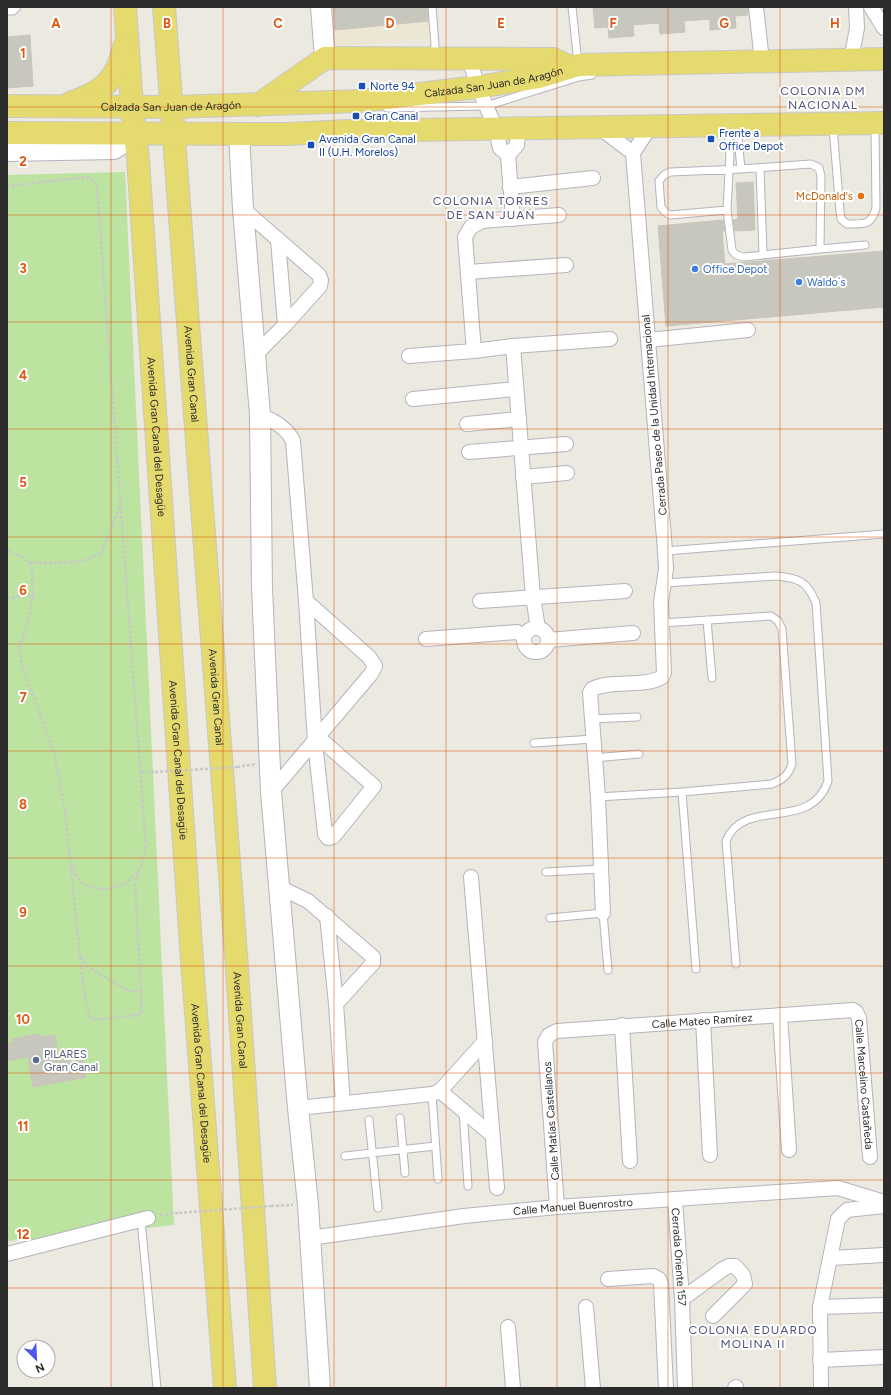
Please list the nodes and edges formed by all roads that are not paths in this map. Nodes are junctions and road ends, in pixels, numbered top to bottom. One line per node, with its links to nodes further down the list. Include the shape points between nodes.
1 (17, 7): 10 (lane, via 13,11)
2 (125, 7): 12 (main road)
3 (164, 7): 31 (main road, Avenida Gran Canal)
4 (320, 7): 13 (street)
5 (432, 7): 14 (lane)
6 (572, 7): 19 (lane)
7 (756, 7): 18 (street)
8 (856, 7): 17 (street, via 857,28)
9 (871, 7): 11 (street)
10 (7, 11)
11 (884, 28)
12 (127, 34): 24 (main road, via 120,66 109,83 85,98); 30 (main road)
13 (325, 58): 14 (main road); 25 (main road)
14 (434, 58): 15 (main road)
15 (469, 58): 19 (main road, via 553,59); 23 (street)
16 (884, 59): 17 (main road, Calzada San Juan de Aragón)
17 (851, 60): 18 (main road, Calzada San Juan de Aragón)
18 (762, 61): 19 (main road, Calzada San Juan de Aragón)
19 (574, 66): 23 (main road, Calzada San Juan de Aragón)
20 (884, 66): 21 (lane)
21 (611, 72)
22 (603, 73): 23 (lane)
23 (482, 96): 25 (main road, Calzada San Juan de Aragón); 27 (lane); 36 (street)
24 (65, 105): 26 (main road, Calzada San Juan de Aragón); 30 (main road, Calzada San Juan de Aragón)
25 (258, 105): 31 (main road, Calzada San Juan de Aragón)
26 (7, 106)
27 (378, 108)
28 (362, 109): 31 (lane)
29 (86, 114): 30 (lane)
30 (133, 121): 31 (main road, Calzada San Juan de Aragón); 42 (main road, Calzada San Juan de Aragón); 44 (street, via 130,140 114,149); 46 (main road, Avenida Gran Canal del Desagüe)
31 (173, 121): 43 (main road, Calzada San Juan de Aragón); 164 (main road, Avenida Gran Canal)
32 (880, 123): 33 (main road, Calzada San Juan de Aragón); 33 (lane, via 876,208 873,218 865,224 848,224 841,219)
33 (833, 124): 38 (main road, Calzada San Juan de Aragón)
34 (86, 125): 39 (lane)
35 (310, 125): 36 (lane)
36 (494, 125): 37 (main road, Calzada San Juan de Aragón); 43 (main road, Calzada San Juan de Aragón); 47 (street, via 500,148)
37 (521, 125): 41 (main road, Calzada San Juan de Aragón); 47 (street, via 517,145)
38 (732, 126): 40 (main road, Calzada San Juan de Aragón); 50 (lane); 51 (lane)
39 (7, 127)
40 (650, 127): 41 (main road, Calzada San Juan de Aragón); 45 (street)
41 (600, 128): 45 (street)
42 (7, 133)
43 (239, 133): 54 (street)
44 (7, 151)
45 (633, 153): 67 (street, Cerrada Paseo de la Unidad Internacional)
46 (138, 159): 48 (street); 163 (main road, Avenida Gran Canal del Desagüe, via 192,953)
47 (508, 160): 53 (street)
48 (7, 162)
49 (760, 168): 50 (lane); 60 (lane, via 811,164 819,168); 61 (lane)
50 (741, 169): 51 (lane)
51 (729, 170): 55 (lane); 55 (lane, via 670,172 659,181 661,207 665,212 670,214)
52 (593, 178): 53 (street)
53 (510, 187): 57 (street)
54 (243, 209): 58 (street); 70 (street)
55 (726, 210): 61 (lane, via 732,250 736,255 744,257)
56 (560, 215): 57 (street)
57 (513, 219): 63 (street, via 482,221 468,231 465,237)
58 (278, 240): 64 (street); 64 (street, via 319,275 321,280 320,286)
59 (865, 245): 60 (lane)
60 (820, 249): 61 (lane)
61 (763, 254)
62 (566, 265): 63 (street)
63 (468, 272): 69 (street)
64 (285, 325): 70 (street)
65 (748, 330): 67 (street)
66 (610, 340): 68 (street)
67 (648, 340): 83 (street, Cerrada Paseo de la Unidad Internacional)
68 (513, 346): 69 (street); 72 (street)
69 (474, 352): 71 (street)
70 (254, 356): 74 (street)
71 (409, 356)
72 (516, 389): 73 (street); 75 (street)
73 (413, 399)
74 (260, 415): 88 (street, via 272,420 291,436 293,441); 104 (street, via 262,588)
75 (519, 419): 76 (street); 78 (street)
76 (467, 424)
77 (566, 444): 78 (street)
78 (522, 448): 79 (street); 81 (street)
79 (470, 452)
80 (567, 473): 81 (street)
81 (523, 477): 86 (street)
82 (884, 534): 83 (lane)
83 (665, 551): 84 (street, Cerrada Paseo de la Unidad Internacional)
84 (664, 583): 90 (street, Cerrada Paseo de la Unidad Internacional, via 661,602); 114 (lane, via 790,577 802,581 811,590 816,602 828,781 820,798 798,811 752,818 734,827 729,833 726,841)
85 (625, 591): 86 (street)
86 (533, 597): 87 (street); 91 (street)
87 (480, 600)
88 (306, 601): 99 (street); 99 (street, via 369,657 375,666 374,671)
89 (707, 620): 90 (lane); 96 (lane); 105 (lane, via 771,616 778,621 782,629 792,764 789,773 782,780 772,784)
90 (662, 623): 98 (street, Cerrada Paseo de la Unidad Internacional, via 662,677 592,688)
91 (538, 628): 93 (street, via 530,630); 95 (street, via 545,632)
92 (633, 633): 95 (street)
93 (524, 636): 94 (street, via 517,632); 95 (street, via 525,644 534,652 545,647)
94 (426, 639)
95 (548, 640)
96 (712, 678)
97 (636, 717): 98 (lane)
98 (591, 720): 100 (street)
99 (317, 740): 99 (street, via 374,786 331,838 325,834); 104 (street)
100 (593, 740): 101 (lane); 103 (street)
101 (534, 743)
102 (639, 754): 103 (lane)
103 (594, 758): 106 (street)
104 (271, 792): 110 (street)
105 (682, 792): 106 (lane); 115 (lane)
106 (598, 797): 107 (street)
107 (601, 869): 108 (lane); 111 (street)
108 (546, 872)
109 (471, 877): 123 (street)
110 (280, 888): 112 (street, via 308,901); 126 (street)
111 (603, 913): 113 (lane); 116 (lane)
112 (327, 916): 117 (street); 117 (street, via 374,960)
113 (550, 918)
114 (736, 964)
115 (696, 969)
116 (608, 970)
117 (336, 1004): 125 (street)
118 (856, 1012): 119 (street, Calle Mateo Ramírez, via 850,1010); 137 (street, Calle Marcelino Castañeda, via 859,1018)
119 (780, 1015): 120 (street, Calle Mateo Ramírez); 133 (street)
120 (702, 1020): 121 (street, Calle Mateo Ramírez); 135 (street)
121 (622, 1025): 122 (street, Calle Mateo Ramírez, via 557,1031); 138 (street)
122 (549, 1035): 146 (street, Calle Matías Castellanos, via 546,1042)
123 (485, 1041): 124 (street); 130 (street)
124 (436, 1092): 125 (street); 127 (street); 131 (lane)
125 (343, 1103): 126 (street)
126 (298, 1108): 149 (street)
127 (463, 1109): 130 (street); 141 (lane)
128 (400, 1118): 132 (lane)
129 (369, 1120): 134 (lane)
130 (492, 1135): 142 (street)
131 (435, 1146): 132 (lane); 140 (lane)
132 (403, 1149): 134 (lane); 139 (lane)
133 (789, 1150)
134 (372, 1153): 136 (lane); 147 (lane)
135 (710, 1155)
136 (345, 1156)
137 (870, 1157)
138 (630, 1161)
139 (405, 1173)
140 (438, 1179)
141 (468, 1186)
142 (497, 1188)
143 (674, 1199): 144 (street, Calle Manuel Buenrostro, via 838,1188); 146 (street, Calle Manuel Buenrostro); 154 (street, Cerrada Oriente 157)
144 (884, 1202)
145 (884, 1206): 152 (street, via 847,1210 838,1219)
146 (557, 1207): 149 (street, Calle Manuel Buenrostro, via 464,1216)
147 (378, 1208)
148 (144, 1219): 150 (street); 162 (lane)
149 (310, 1238): 165 (street)
150 (7, 1254)
151 (884, 1255): 152 (street)
152 (830, 1258): 157 (street)
153 (608, 1280): 168 (street, via 653,1276 659,1279)
154 (682, 1299): 158 (street, via 723,1269 735,1266 743,1275 745,1284); 169 (street, Cerrada Oriente 157)
155 (884, 1305): 157 (street)
156 (586, 1307): 167 (street)
157 (820, 1308): 161 (street)
158 (713, 1316)
159 (508, 1327): 166 (street)
160 (884, 1357): 161 (street)
161 (820, 1360): 170 (street)
162 (158, 1388)
163 (225, 1388)
164 (266, 1388)
165 (320, 1388)
166 (514, 1388)
167 (593, 1388)
168 (666, 1388)
169 (685, 1388)
170 (821, 1388)

